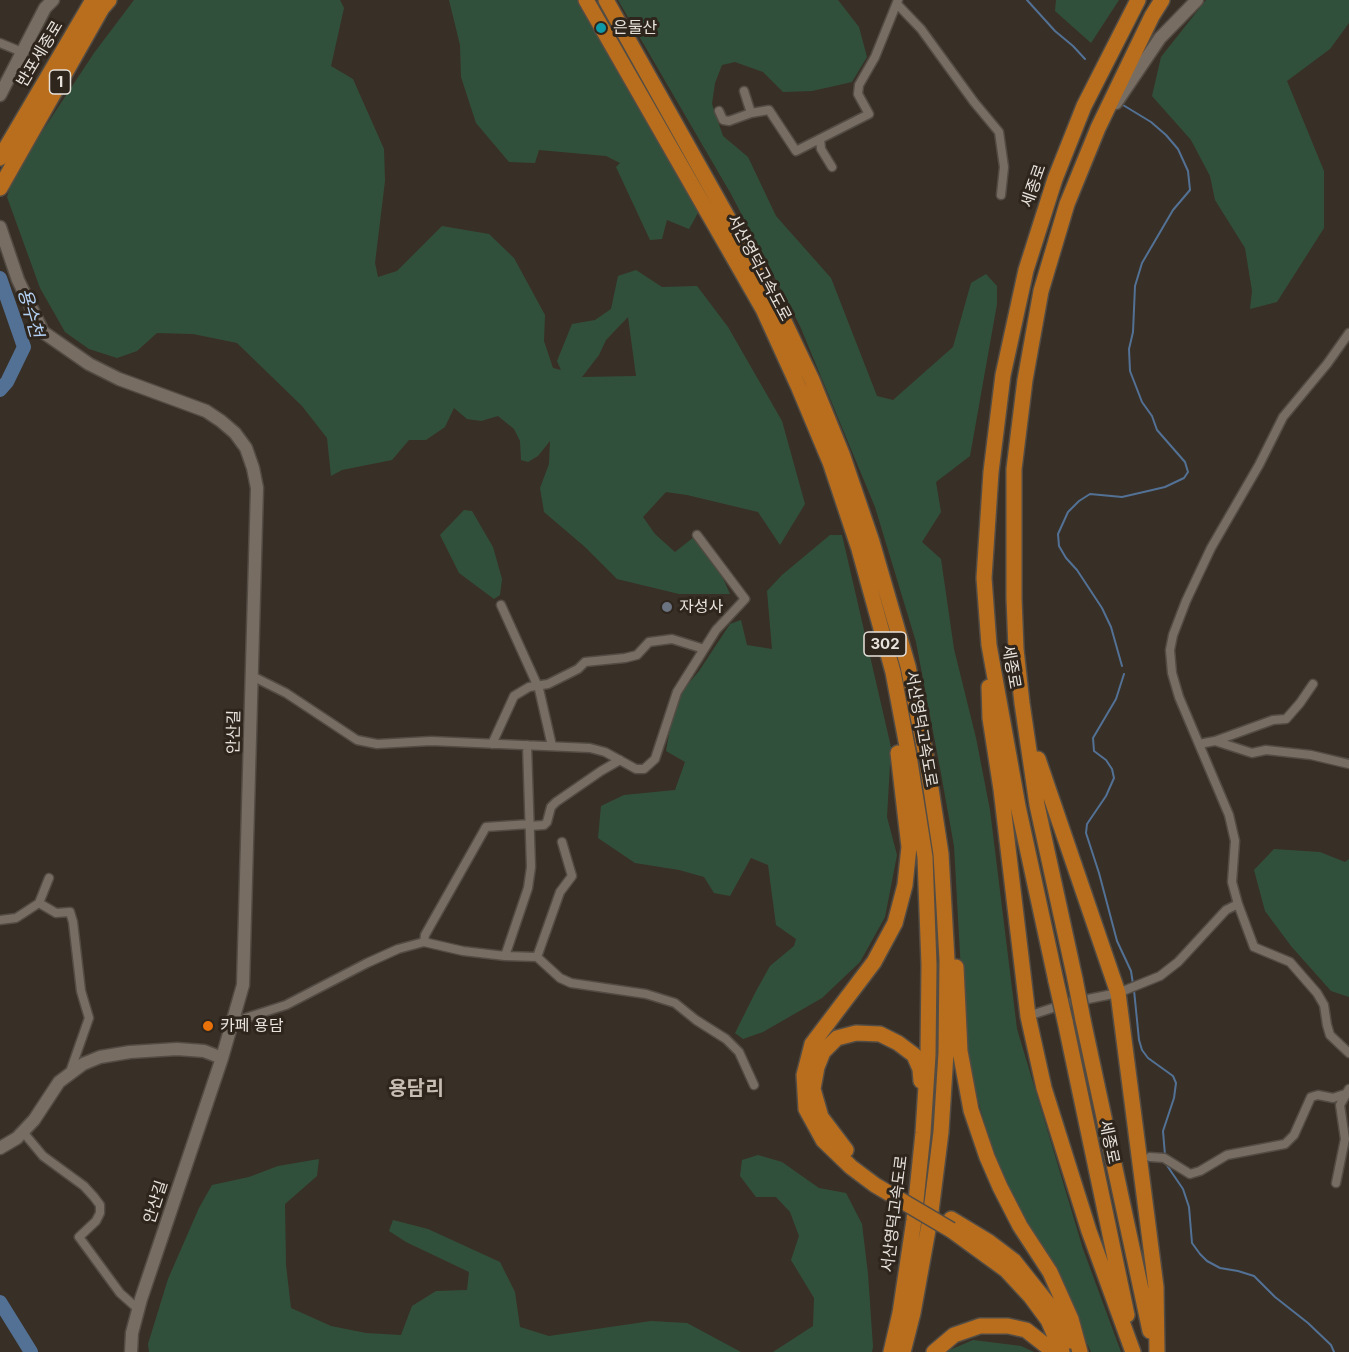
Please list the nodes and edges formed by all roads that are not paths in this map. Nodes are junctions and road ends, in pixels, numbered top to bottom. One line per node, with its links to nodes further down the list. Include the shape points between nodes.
1 (53, 0): 11 (street)
2 (93, 0): 18 (highway, 반포세종로 / 1)
3 (109, 0): 18 (highway, 반포세종로 / 1)
4 (586, 0): 25 (highway, 서산영덕고속도로 / 302, via 763,309 830,462)
5 (606, 0): 42 (highway, 서산영덕고속도로 / 302, via 775,302 842,454 908,666)
6 (1162, 0): 16 (highway, 세종로)
7 (1197, 0): 16 (street, via 1160,39)
8 (898, 2): 17 (street, via 859,85 858,94 869,114); 21 (street, via 999,132 1004,167)
9 (1136, 2): 27 (highway, 세종로, via 1084,106 1055,179 1013,324 991,472 984,578)
10 (0, 43): 11 (street)
11 (22, 52): 13 (street)
12 (744, 91): 15 (street)
13 (0, 95)
14 (719, 111): 15 (street, via 723,120 729,121)
15 (751, 113): 17 (street, via 769,110 796,151)
16 (1098, 128): 32 (highway, 세종로, via 1067,204 1041,291 1025,380 1014,469 1014,598)
17 (820, 139): 19 (street, via 821,149)
18 (6, 162): 20 (highway, 반포세종로 / 1)
19 (832, 167)
20 (0, 188)
21 (1001, 195)
22 (0, 226): 29 (street, 안산길, via 18,280 43,332 109,374 206,411 246,448 257,488)
23 (1349, 333): 35 (street, via 1283,417 1210,548 1173,635 1172,673)
24 (697, 535): 28 (street, via 745,598)
25 (859, 549): 59 (highway, 서산영덕고속도로 / 302, via 893,672 924,857 929,965); 63 (highway, via 900,766 909,847 895,923 874,962 812,1044 804,1075 806,1108 823,1140 851,1167)
26 (501, 605): 31 (street)
27 (989, 645): 51 (highway, via 990,718); 73 (highway, 세종로, bridge, via 1018,806)
28 (704, 649): 31 (street, via 672,639 649,642 637,655 585,662 548,684); 38 (street, via 677,692 652,763 636,770)
29 (252, 676): 34 (street, via 286,693 357,741); 52 (street, 안산길, via 245,949 243,985)
30 (1313, 684): 33 (street, via 1286,719)
31 (537, 686): 34 (street, via 514,696); 37 (street)
32 (1022, 703): 50 (highway, via 1058,819); 74 (highway, 세종로, bridge, via 1037,805)
33 (1215, 741): 35 (street); 39 (street, via 1252,753 1266,750 1311,755)
34 (492, 744): 36 (street)
35 (1199, 744): 45 (street, via 1229,814 1235,841 1232,882)
36 (526, 745): 37 (street); 40 (street)
37 (552, 746): 38 (street, via 590,748)
38 (620, 760): 40 (street, via 556,802 544,825)
39 (1349, 764)
40 (530, 824): 47 (street, via 486,827); 48 (street, via 528,888)
41 (562, 842): 49 (street, via 572,876 560,892)
42 (941, 854): 68 (highway, 서산영덕고속도로 / 302, via 947,960 941,1132 930,1219); 72 (highway, via 956,957 960,1051 971,1110 1000,1187 1050,1272 1071,1319)
43 (49, 878): 44 (street)
44 (39, 903): 46 (street, via 16,918); 55 (street, via 56,913 70,912 73,922 88,1018)
45 (1238, 904): 50 (street, via 1226,910 1160,976); 53 (street, via 1254,947 1290,962 1324,1005 1330,1035)
46 (0, 920)
47 (424, 942): 48 (street); 52 (street, via 367,963 286,1005)
48 (505, 956): 49 (street)
49 (537, 957): 56 (street, via 571,983 646,994 675,1003 739,1052)
50 (1123, 990): 51 (street); 74 (highway, via 1156,1287)
51 (1028, 1016): 73 (highway, via 1044,1088 1089,1232)
52 (233, 1022): 54 (street, 안산길)
53 (1349, 1053)
54 (222, 1058): 55 (street, via 204,1051 130,1052 100,1057); 65 (street, 안산길)
55 (70, 1072): 58 (street)
56 (754, 1084)
57 (1347, 1091): 61 (street, via 1333,1098 1311,1097 1294,1135 1285,1144 1227,1155 1190,1173 1167,1159); 62 (street, via 1340,1105 1345,1139)
58 (23, 1132): 60 (street); 65 (street, via 43,1156 84,1186 100,1205 96,1221 79,1237 120,1293)
59 (923, 1133): 63 (highway, via 920,1069 914,1055 880,1034 856,1033 837,1038 823,1052 813,1089 821,1117 848,1152); 67 (highway, 서산영덕고속도로 / 302, via 914,1220)
60 (0, 1148)
61 (1150, 1157)
62 (1336, 1183)
63 (899, 1194): 64 (highway, bridge)
64 (951, 1225): 71 (highway, via 1006,1270 1031,1297 1048,1320); 72 (highway, via 989,1242 1014,1261 1049,1305)
65 (138, 1310): 66 (street, 안산길)
66 (131, 1352)
67 (891, 1352)
68 (903, 1352)
69 (934, 1352): 70 (highway, via 954,1335 980,1326 1026,1330)
70 (1054, 1352)
71 (1062, 1352)
72 (1078, 1352)
73 (1134, 1352)
74 (1156, 1352)

